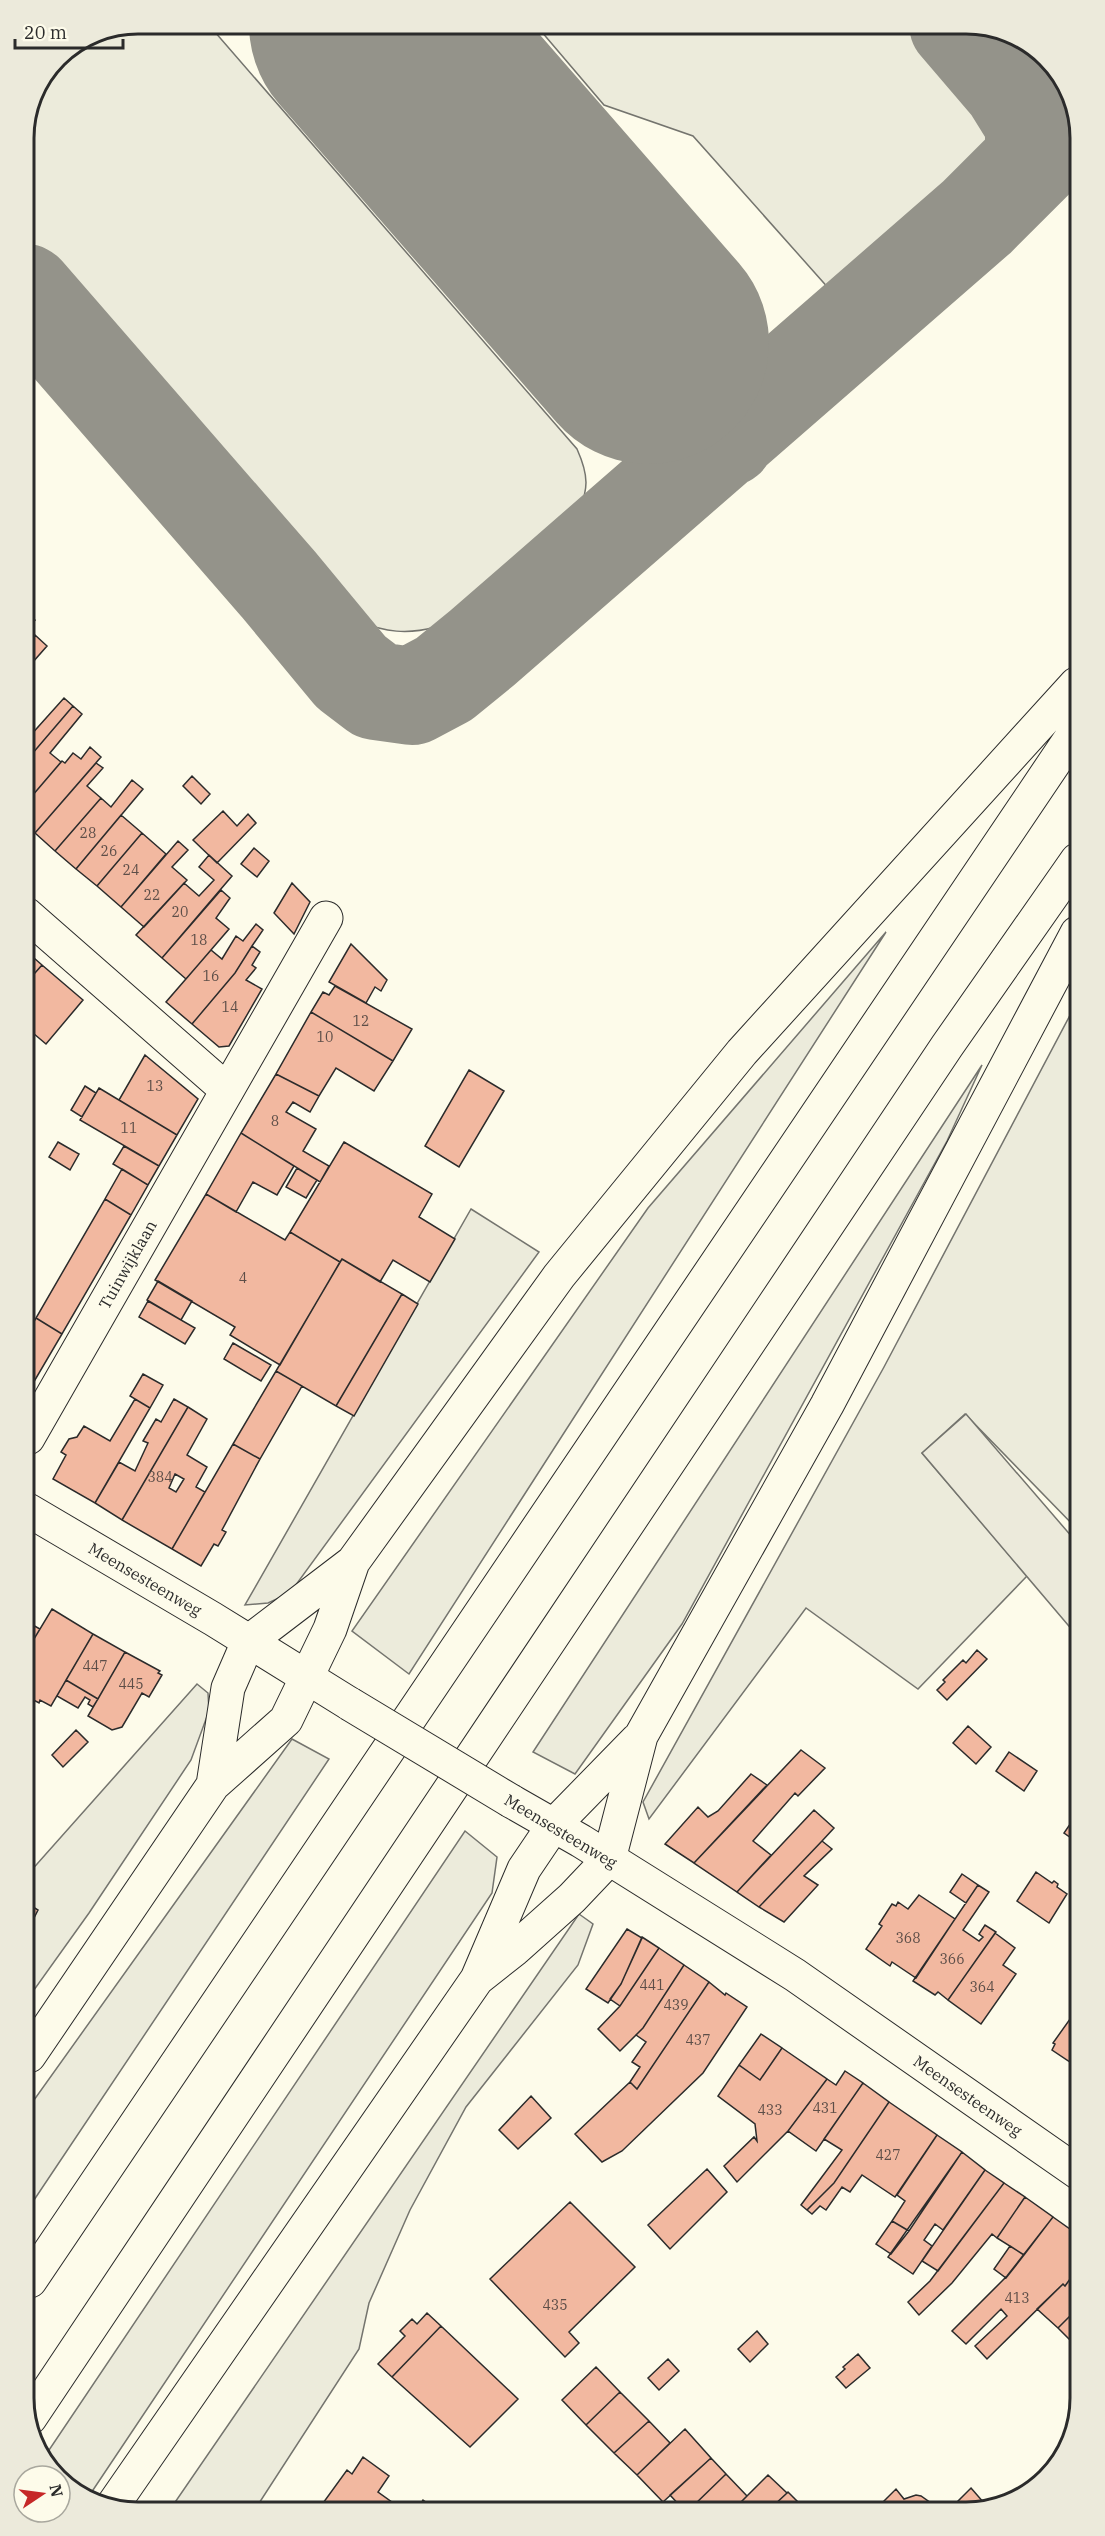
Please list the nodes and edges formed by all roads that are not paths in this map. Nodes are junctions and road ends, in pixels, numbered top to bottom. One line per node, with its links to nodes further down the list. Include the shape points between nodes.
1 (1070, 691): 10 (main road, via 742,1052 559,1276)
2 (1070, 739): 20 (main road)
3 (1070, 870): 21 (main road, via 947,1046)
4 (326, 918): 7 (main road, Tuinwijklaan)
5 (35, 922): 7 (main road)
6 (1070, 946): 13 (main road, via 827,1405)
7 (227, 1090): 8 (main road, Tuinwijklaan)
8 (34, 1427)
9 (34, 1514): 11 (main road, Meensesteenweg)
10 (353, 1562): 11 (main road); 12 (main road)
11 (248, 1642): 12 (main road, Meensesteenweg); 14 (main road, via 228,1688)
12 (308, 1678): 14 (main road, via 286,1720); 15 (main road, Meensesteenweg, bridge)
13 (641, 1736): 15 (main road); 16 (main road)
14 (213, 1785): 18 (main road)
15 (553, 1826): 16 (main road, Meensesteenweg); 17 (main road, via 524,1869)
16 (609, 1859): 17 (main road, via 572,1898); 19 (main road, Meensesteenweg, via 795,1975)
17 (477, 1979): 22 (main road)
18 (34, 2048)
19 (1070, 2167)
20 (34, 2276)
21 (35, 2410)
22 (117, 2500)

